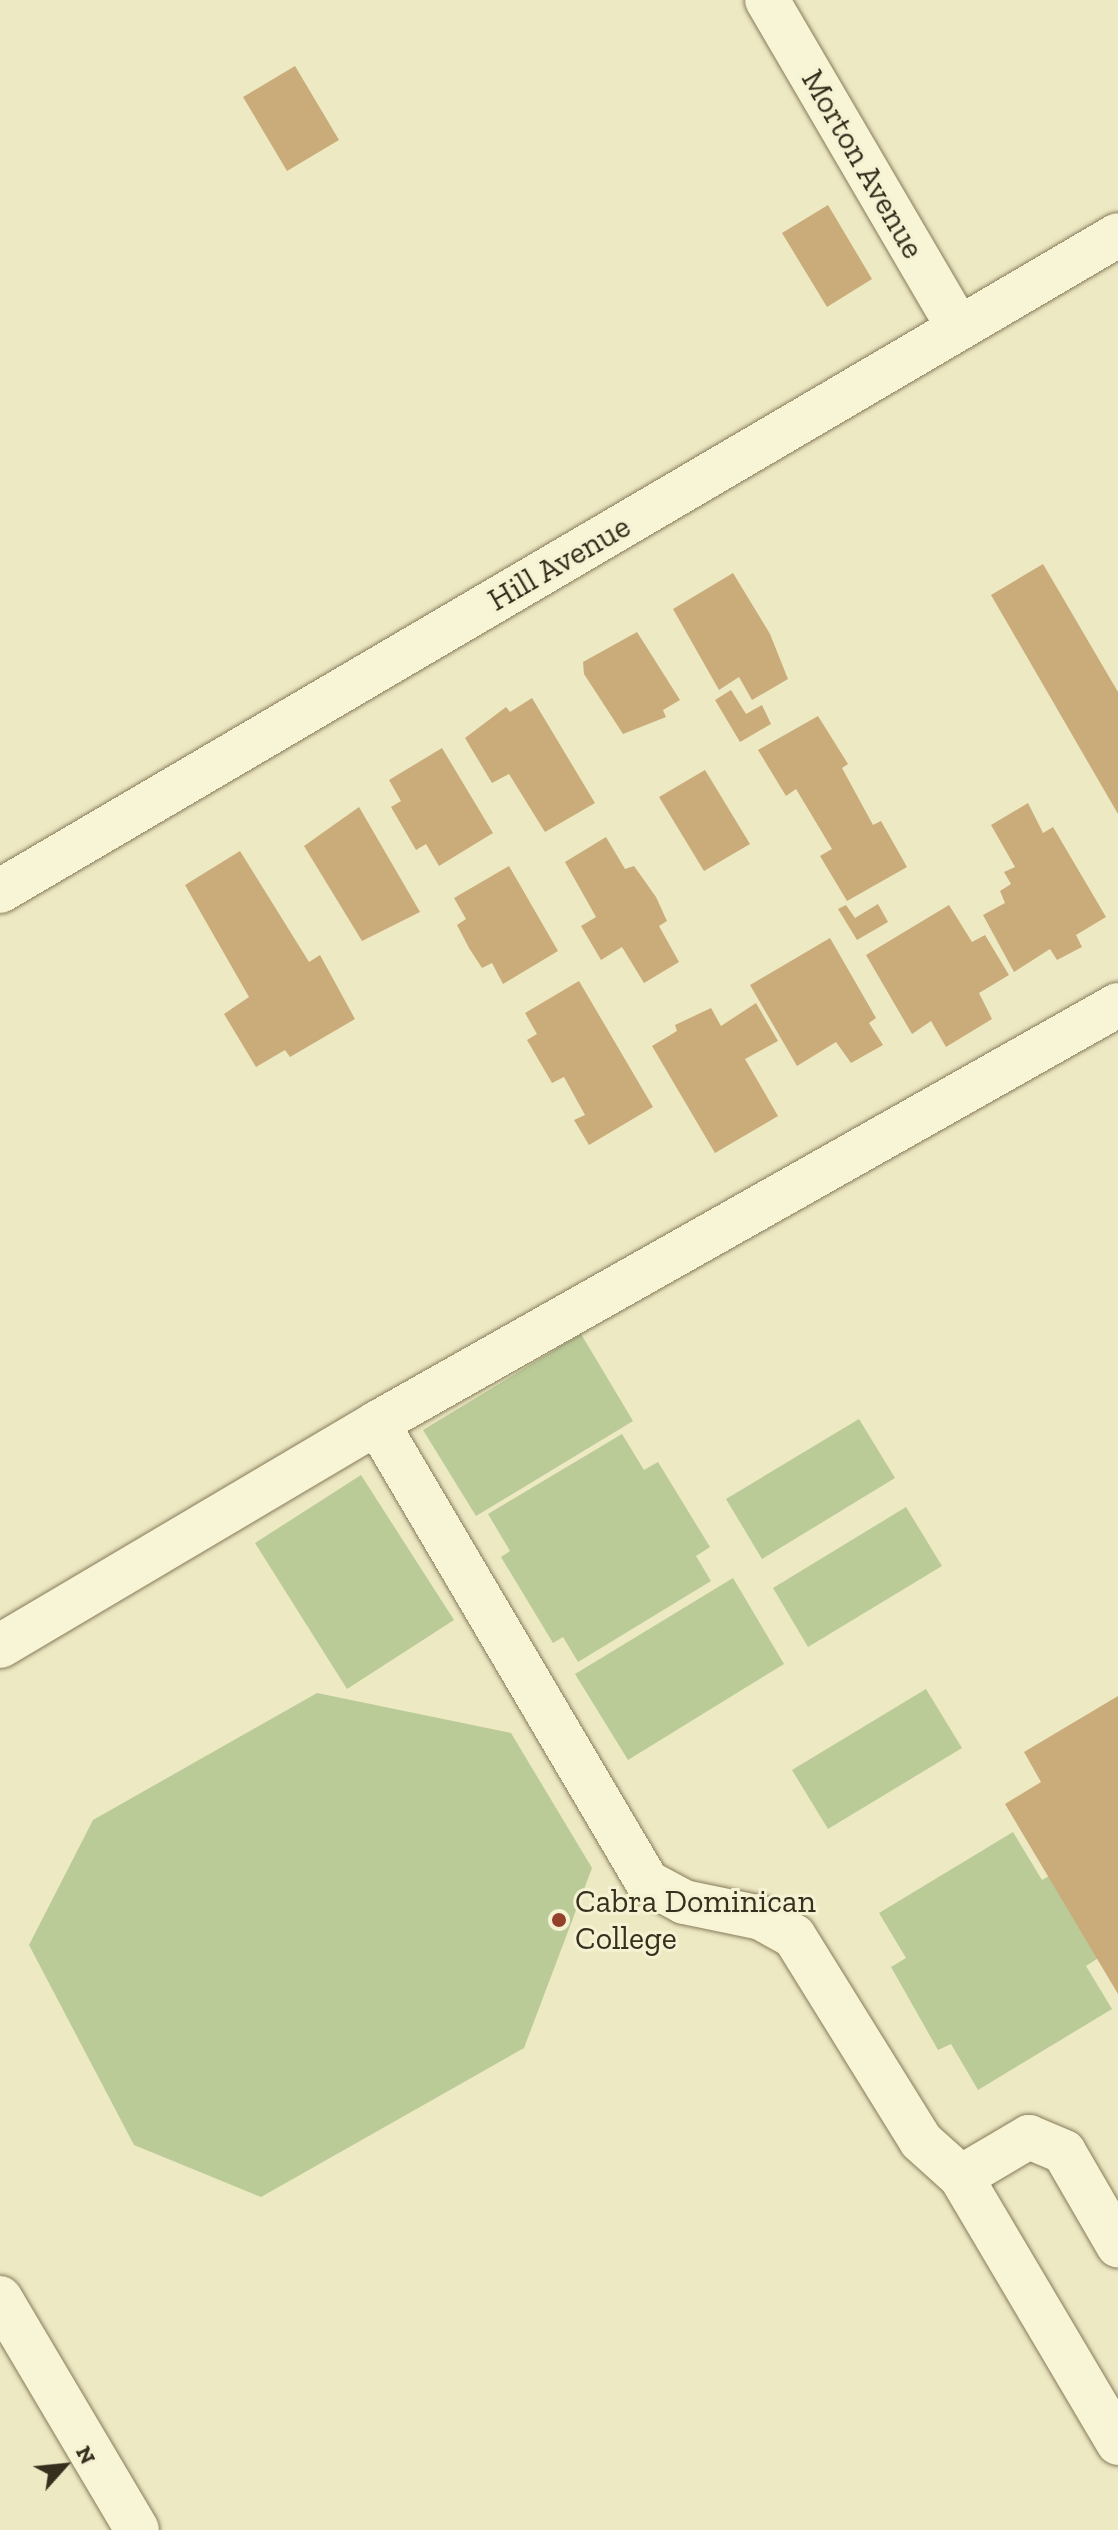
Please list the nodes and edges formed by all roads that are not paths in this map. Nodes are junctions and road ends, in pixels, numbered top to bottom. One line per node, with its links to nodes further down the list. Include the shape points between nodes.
1 (767, 0): 3 (street, Morton Avenue)
2 (1118, 235): 3 (street, Hill Avenue)
3 (959, 328): 4 (street, Hill Avenue)
4 (0, 891)
5 (1118, 1005): 6 (street)
6 (377, 1423): 7 (street); 8 (street, via 647,1882 684,1902 761,1918 794,1936 921,2141)
7 (0, 1646)
8 (961, 2177): 9 (street, via 1029,2137 1064,2152); 11 (street)
9 (1118, 2245)
10 (0, 2298): 12 (street)
11 (1118, 2443)
12 (137, 2530)

